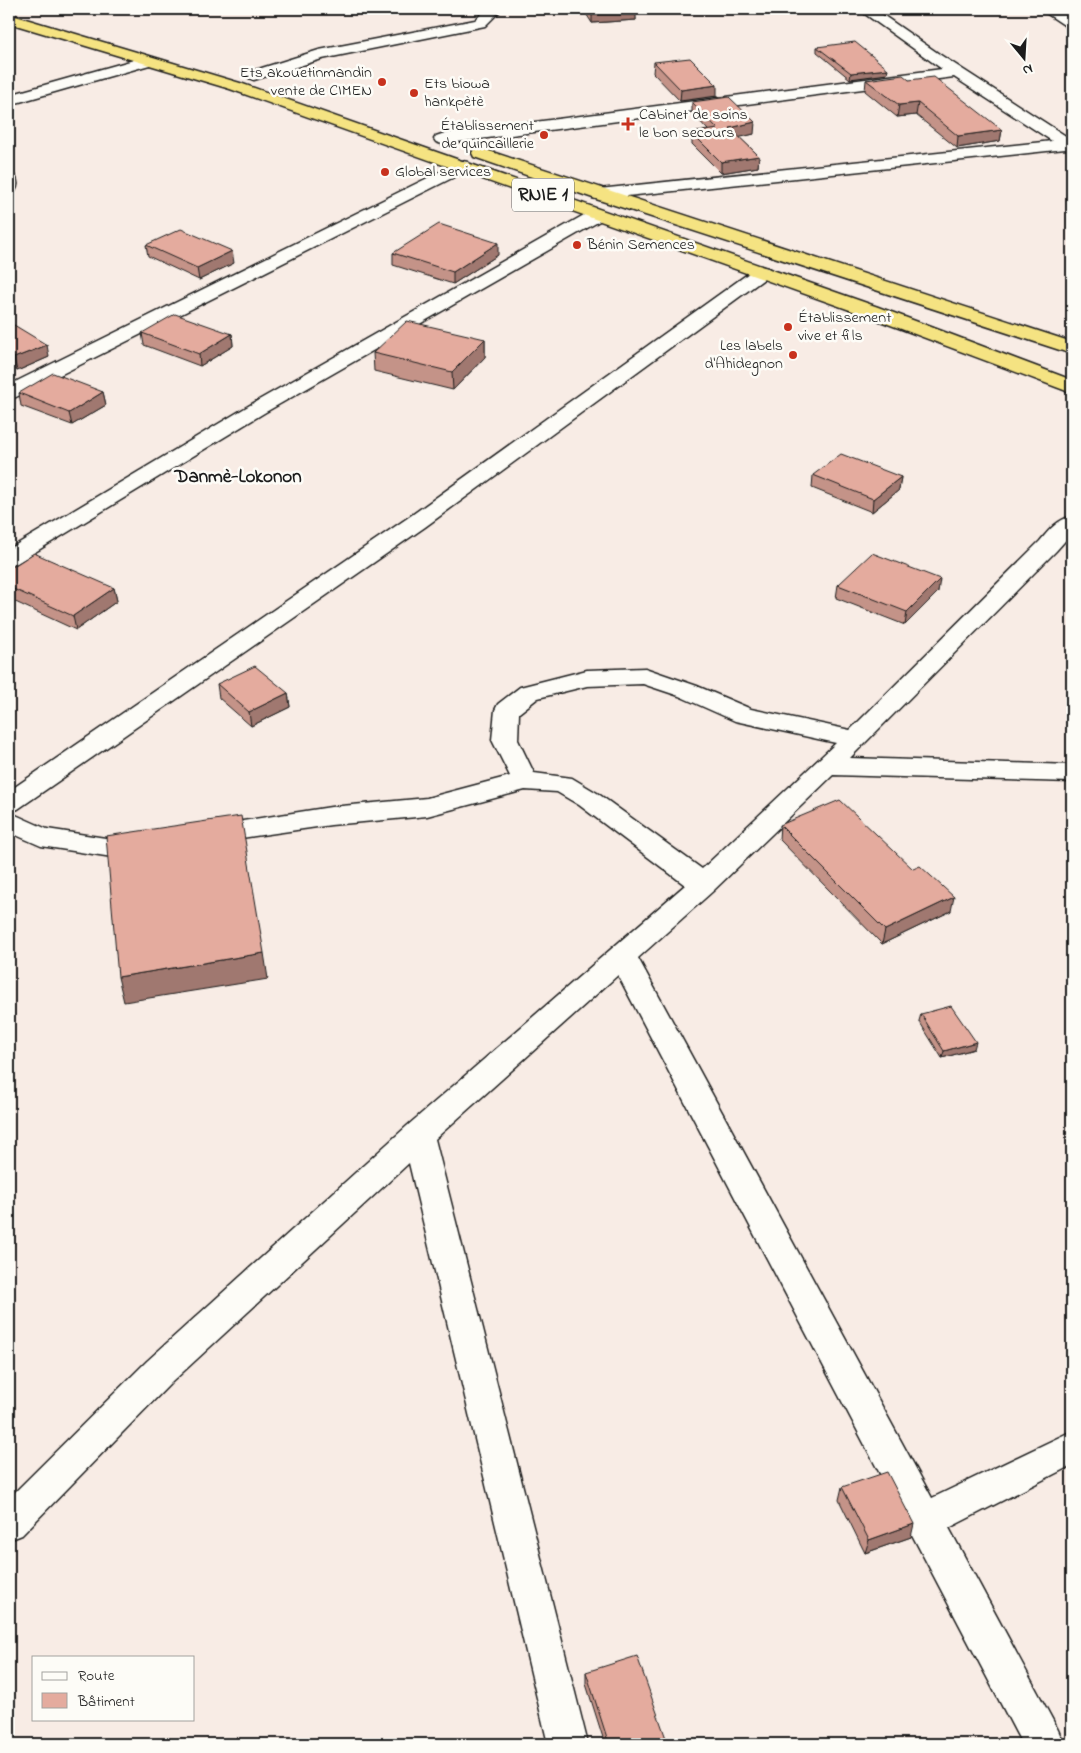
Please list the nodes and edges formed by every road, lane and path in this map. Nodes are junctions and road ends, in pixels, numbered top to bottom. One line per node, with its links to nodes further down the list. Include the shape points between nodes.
1 (496, 9): 9 (street, via 480,23 319,55)
2 (865, 9): 8 (street)
3 (1047, 9): 5 (street)
4 (9, 18): 6 (highway, RNIE 1)
5 (1072, 24)
6 (148, 62): 11 (street); 15 (highway, RNIE 1, via 235,86)
7 (236, 69): 9 (highway)
8 (956, 72): 13 (street); 14 (street)
9 (254, 75): 10 (highway)
10 (283, 84)
11 (9, 100)
12 (423, 133): 13 (highway, RNIE 1)
13 (442, 139): 18 (highway, RNIE 1)
14 (1069, 145): 18 (street)
15 (462, 166): 19 (highway, RNIE 1); 23 (street)
16 (9, 180): 17 (street)
17 (9, 187)
18 (599, 194): 21 (highway, RNIE 1)
19 (597, 215): 20 (highway, RNIE 1); 26 (street, via 257,409)
20 (762, 272): 22 (highway, RNIE 1); 31 (street, via 417,522)
21 (1072, 348)
22 (1072, 387)
23 (9, 392)
24 (1072, 522): 25 (street, via 1058,532)
25 (1060, 544): 27 (street)
26 (9, 558)
27 (855, 739): 28 (street); 30 (street, via 744,716 645,676 587,678 528,692 506,710 505,740)
28 (827, 766): 29 (street); 33 (street)
29 (1072, 774)
30 (525, 781): 32 (street, via 427,807 330,816 112,848 41,836); 33 (street, via 563,784)
31 (9, 803)
32 (9, 821)
33 (703, 884): 34 (street)
34 (622, 955): 35 (street); 37 (street)
35 (418, 1135): 38 (street, via 159,1372); 39 (street)
36 (1072, 1447): 37 (street)
37 (925, 1521): 40 (street)
38 (9, 1523)
39 (568, 1744)
40 (1044, 1744)

